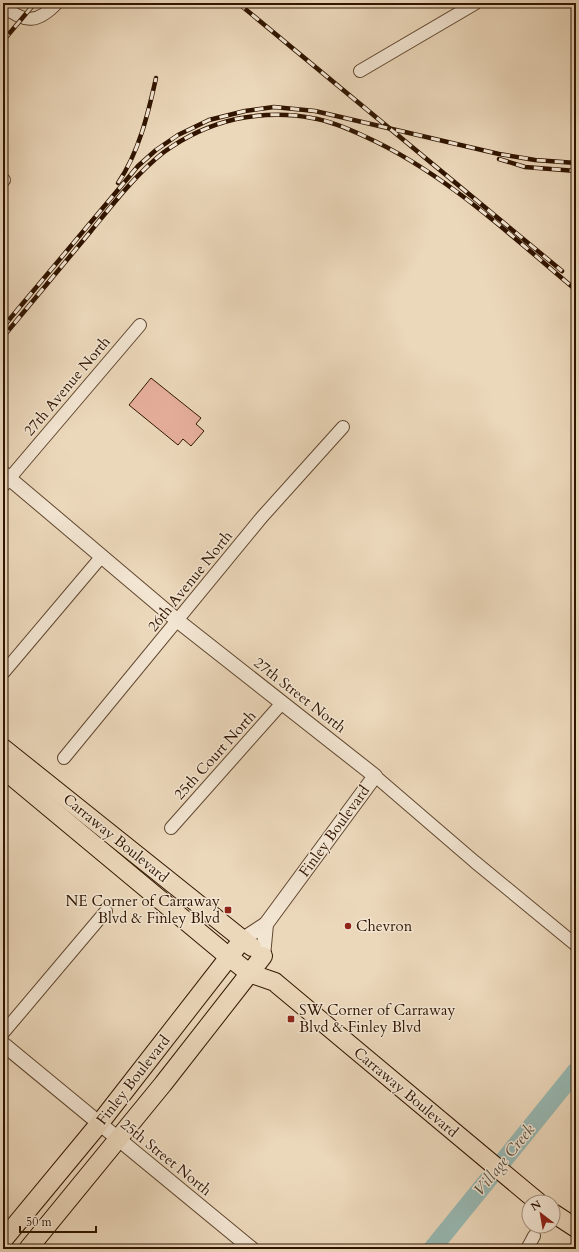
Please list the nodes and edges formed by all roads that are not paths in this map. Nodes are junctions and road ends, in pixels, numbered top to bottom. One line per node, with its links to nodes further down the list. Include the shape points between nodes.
1 (57, 3): 3 (street, via 42,17 32,20 11,13)
2 (476, 3): 4 (street)
3 (3, 6)
4 (360, 71)
5 (140, 325): 7 (street, 27th Avenue North)
6 (343, 427): 9 (street, 26th Avenue North, via 262,517)
7 (5, 479): 8 (street, 27th Street North)
8 (102, 556): 9 (street, 27th Street North); 10 (street)
9 (178, 621): 11 (street, 27th Street North); 13 (street, 26th Avenue North)
10 (4, 672)
11 (282, 703): 15 (street, 27th Street North); 16 (street, 25th Court North)
12 (3, 748): 19 (main road, Carraway Boulevard)
13 (64, 758)
14 (3, 769): 22 (main road, Carraway Boulevard)
15 (374, 776): 18 (street, Finley Boulevard); 20 (street, 27th Street North)
16 (171, 828)
17 (106, 911): 25 (street)
18 (266, 924): 19 (street, Finley Boulevard); 21 (street)
19 (243, 939): 21 (main road, Carraway Boulevard); 22 (main road, Finley Boulevard)
20 (576, 945)
21 (263, 956): 23 (main road, Finley Boulevard); 24 (main road, Carraway Boulevard)
22 (229, 957): 23 (main road, Carraway Boulevard); 27 (main road, Finley Boulevard)
23 (249, 973): 24 (main road, Carraway Boulevard); 28 (main road, Finley Boulevard)
24 (274, 982): 29 (main road, Carraway Boulevard)
25 (3, 1033)
26 (3, 1044): 27 (street, 25th Street North)
27 (99, 1124): 28 (street, 25th Street North); 33 (main road, Finley Boulevard)
28 (118, 1139): 34 (main road, Finley Boulevard); 35 (street, 25th Street North)
29 (528, 1194)
30 (561, 1218): 31 (main road)
31 (576, 1228)
32 (534, 1236): 36 (street)
33 (3, 1240)
34 (28, 1249)
35 (252, 1249)
36 (526, 1249)

